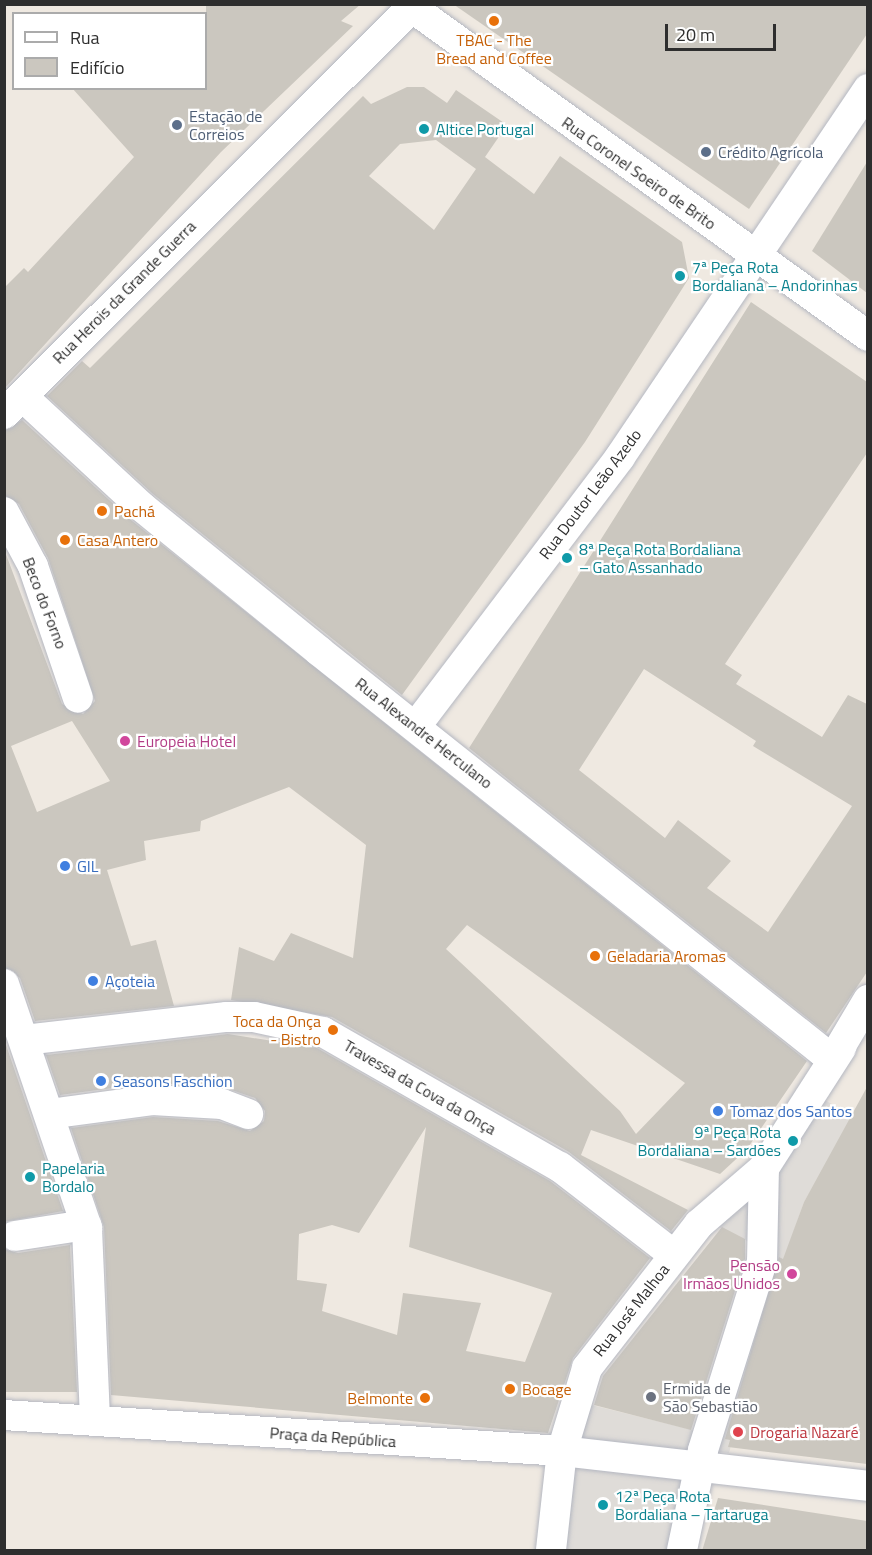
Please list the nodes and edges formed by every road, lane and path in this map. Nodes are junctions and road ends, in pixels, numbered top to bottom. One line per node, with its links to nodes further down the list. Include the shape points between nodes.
1 (411, 6): 3 (street, Rua Coronel Soeiro de Brito); 5 (street, Rua Herois da Grande Guerra)
2 (867, 89): 3 (street, Rua Doutor Leão Azedo)
3 (756, 256): 4 (street, Rua Coronel Soeiro de Brito); 8 (street, Rua Doutor Leão Azedo, via 682,366)
4 (867, 336)
5 (13, 405): 8 (street, Rua Alexandre Herculano)
6 (4, 512): 7 (street, Beco do Forno, via 33,567)
7 (78, 698)
8 (416, 726): 12 (street, Rua Alexandre Herculano)
9 (4, 984): 11 (street)
10 (867, 1000): 12 (street)
11 (24, 1040): 13 (street); 18 (street, Travessa da Cova da Onça, via 227,1017 254,1017 323,1032 560,1167)
12 (837, 1054): 15 (street)
13 (49, 1114): 14 (street, via 152,1100 222,1104); 16 (street)
14 (248, 1114)
15 (764, 1168): 18 (street, Rua José Malhoa, via 699,1224); 22 (street, via 762,1262)
16 (86, 1225): 17 (street); 20 (street)
17 (15, 1236)
18 (674, 1255): 21 (street, Rua José Malhoa, via 587,1368)
19 (4, 1415): 20 (street, Praça da República)
20 (94, 1421): 21 (street, Praça da República)
21 (562, 1451): 22 (street, Praça da República); 24 (street)
22 (699, 1471): 23 (street, Praça da República); 25 (street)
23 (867, 1486)
24 (551, 1551)
25 (682, 1551)

